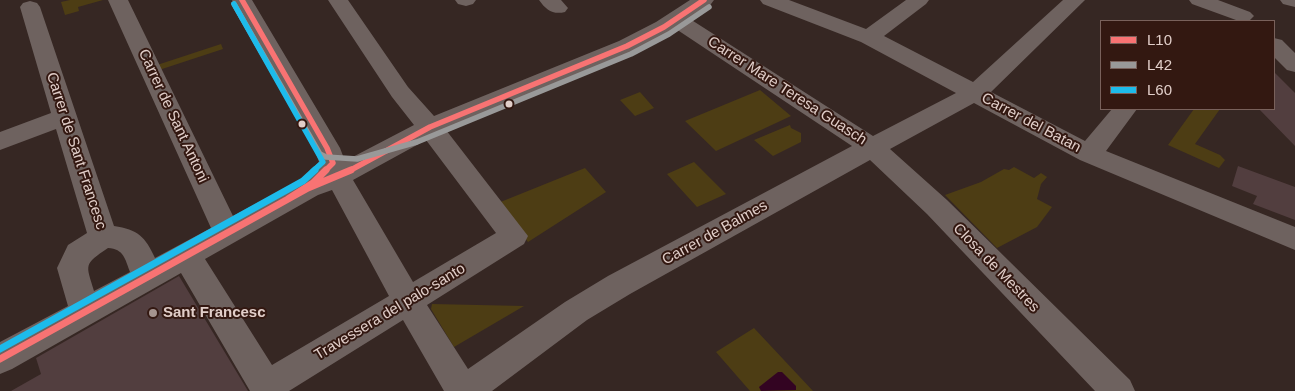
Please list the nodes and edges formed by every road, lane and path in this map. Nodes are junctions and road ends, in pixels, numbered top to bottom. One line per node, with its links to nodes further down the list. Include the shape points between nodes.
1 (118, 0): 28 (street, Carrer de Sant Antoni)
2 (242, 0): 24 (street)
3 (338, 0): 21 (street, via 400,92)
4 (704, 0): 13 (street)
5 (770, 0): 15 (street, Carrer del Batan)
6 (919, 0): 15 (street)
7 (1075, 0): 18 (street, Carrer de Balmes)
8 (1290, 0): 10 (street)
9 (1211, 1): 12 (street); 14 (street)
10 (1295, 1)
11 (30, 7): 20 (street, Carrer de Sant Francesc)
12 (1246, 18)
13 (675, 20): 21 (street, via 627,46); 23 (street, Carrer Mare Teresa Guasch)
14 (1198, 20)
15 (869, 37): 18 (street, Carrer del Batan)
16 (1275, 46): 17 (street)
17 (1295, 65)
18 (976, 93): 23 (street, Carrer de Balmes); 25 (street, Carrer del Batan)
19 (1124, 110): 25 (street)
20 (65, 117): 22 (street); 29 (street, Carrer de Sant Francesc)
21 (422, 131): 24 (street, via 356,150); 26 (street); 33 (street, Travessera del palo-santo, via 514,236)
22 (0, 141)
23 (872, 147): 37 (street, Carrer de Balmes, via 619,285); 38 (street, Closa de Mestres, via 937,207)
24 (327, 148): 27 (street, via 333,163)
25 (1089, 154): 30 (street, Carrer del Batan)
26 (338, 177): 27 (street); 33 (street)
27 (308, 188): 28 (street)
28 (227, 233): 31 (street)
29 (103, 237): 32 (street, via 121,237 133,243); 34 (street, Carrer de Sant Francesc, via 78,253 72,268)
30 (1295, 239)
31 (186, 255): 32 (street); 36 (street)
32 (148, 276): 34 (street)
33 (408, 301): 36 (street, Travessera del palo-santo); 37 (street)
34 (85, 311): 35 (street)
35 (0, 359)
36 (268, 389)
37 (464, 391)
38 (1118, 391)

